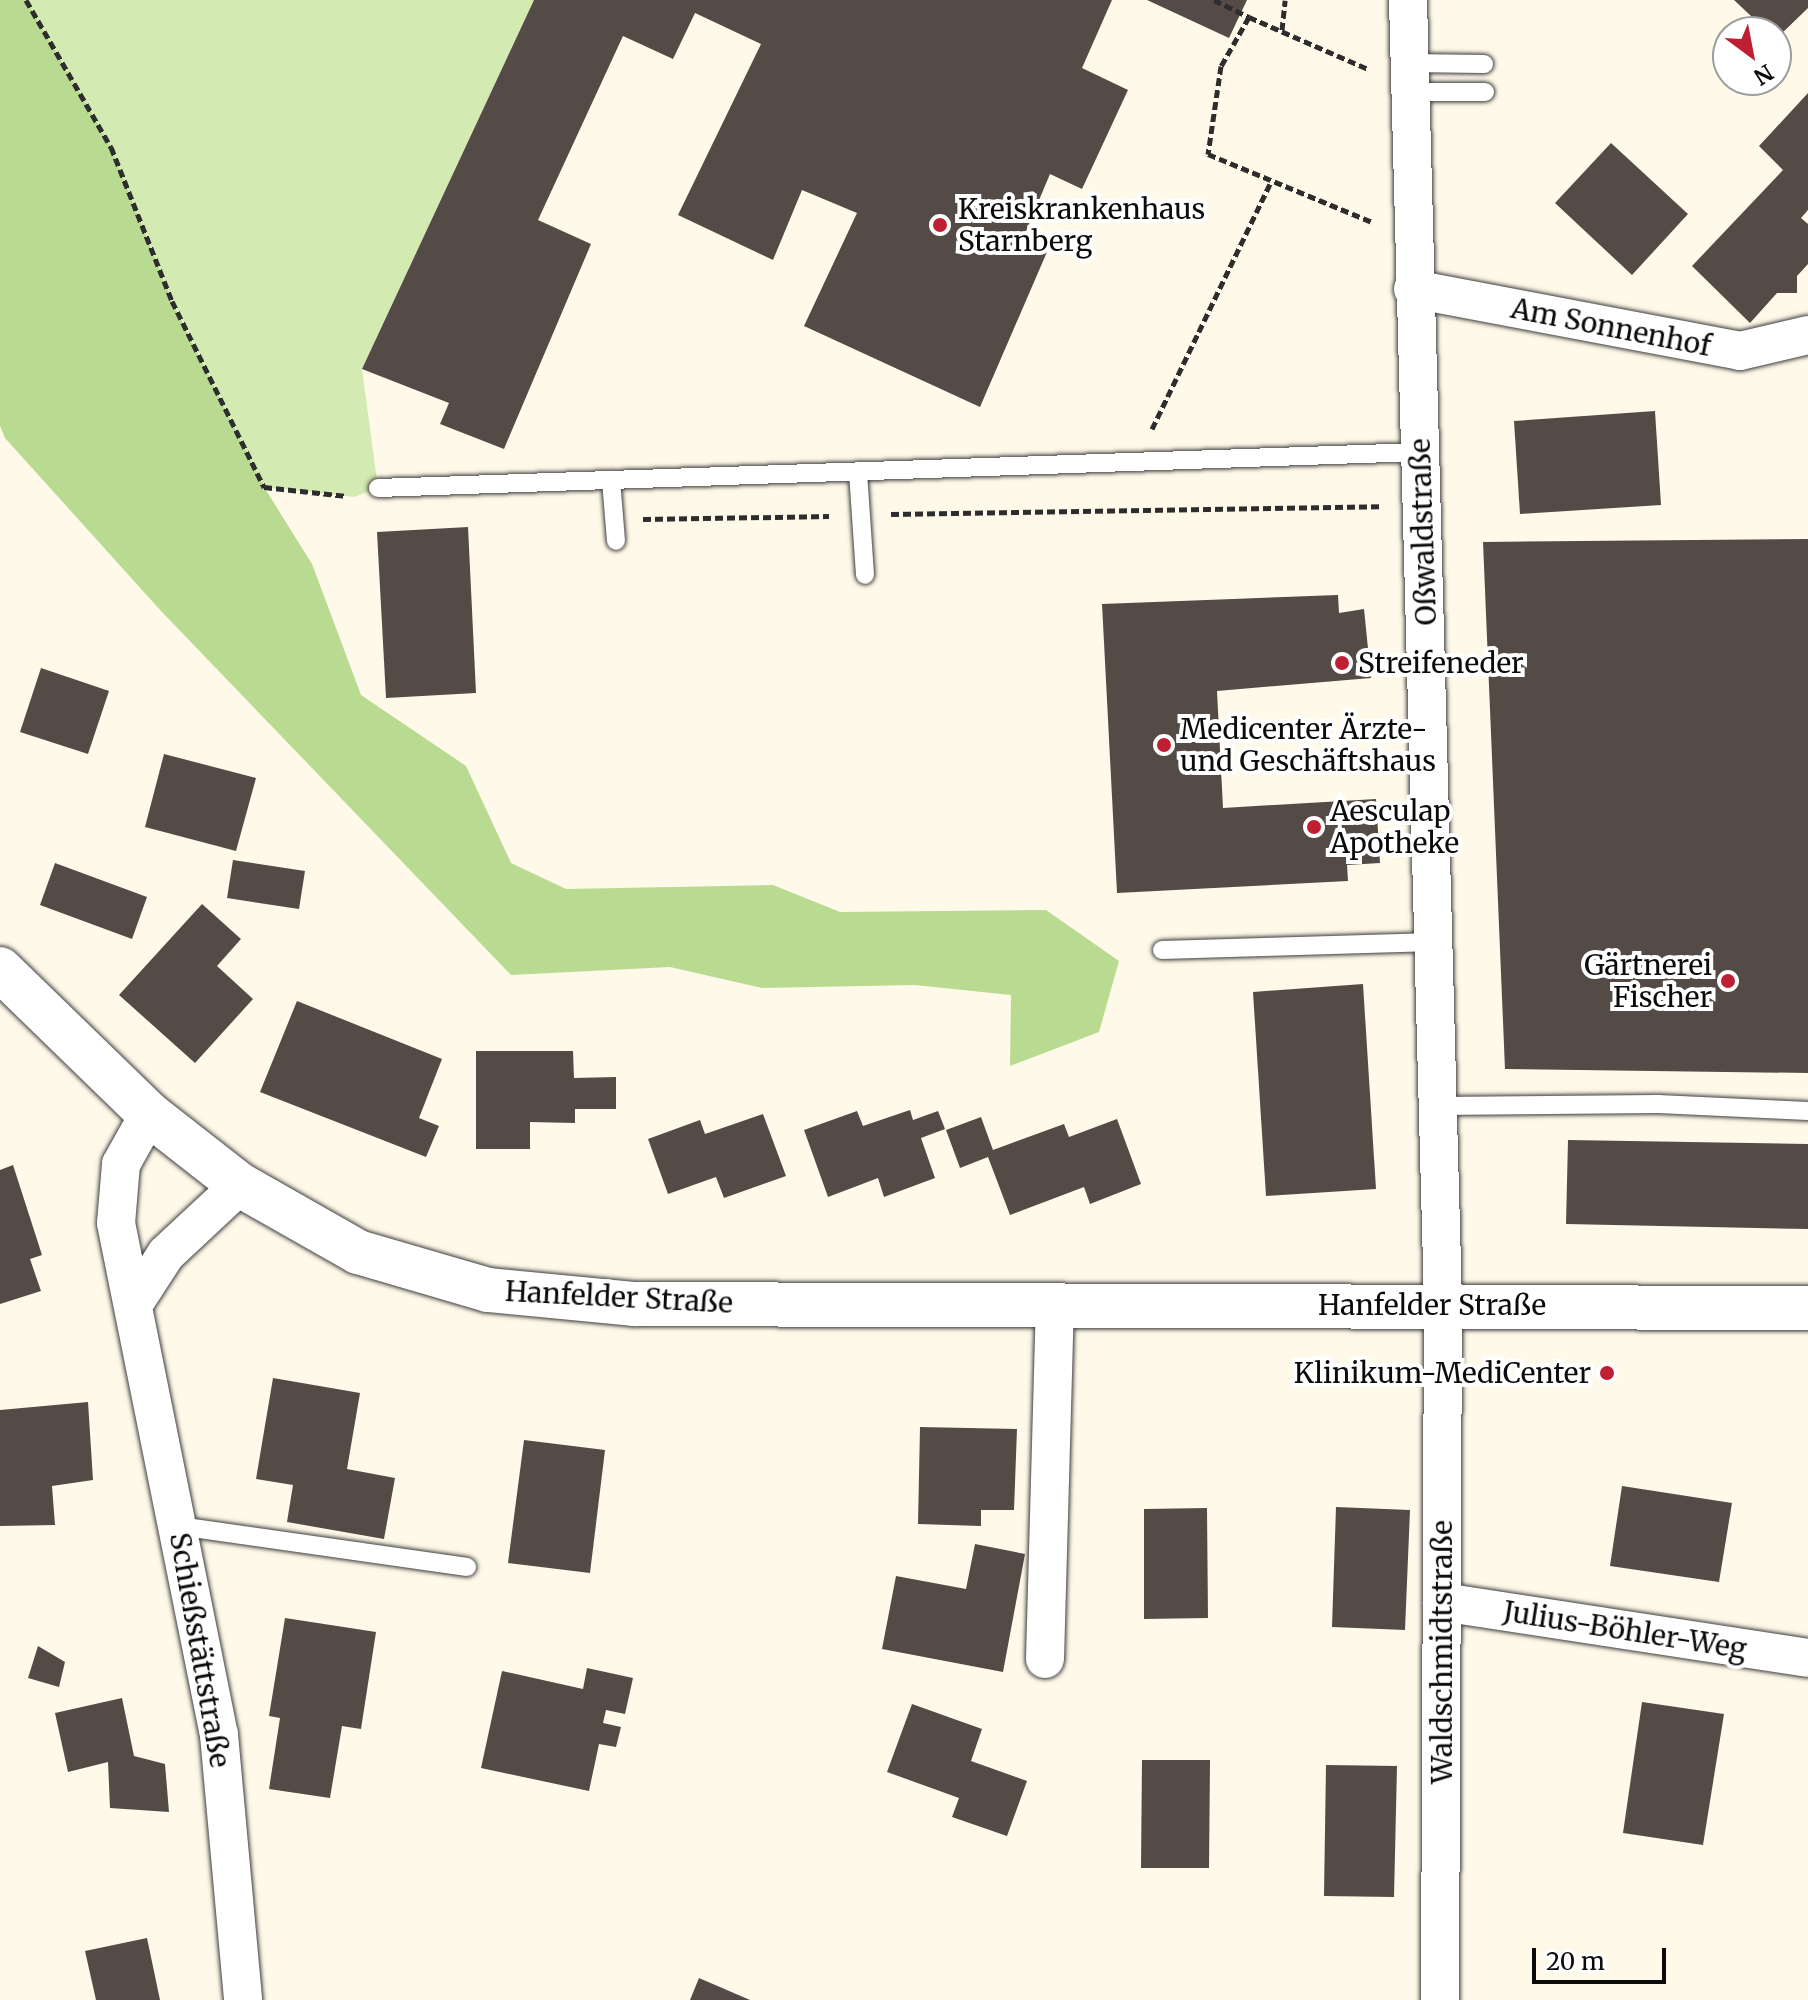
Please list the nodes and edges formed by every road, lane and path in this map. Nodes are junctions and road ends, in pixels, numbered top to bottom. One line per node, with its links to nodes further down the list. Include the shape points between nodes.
1 (26, 0): 18 (path, via 111,147 172,301 264,487 354,497)
2 (1214, 0): 5 (path)
3 (1285, 0): 6 (path)
4 (1408, 0): 8 (street, Oßwaldstraße)
5 (1249, 17): 6 (path); 10 (path, via 1221,66 1208,154)
6 (1282, 30): 8 (path)
7 (1484, 64): 8 (lane)
8 (1409, 81): 9 (lane); 11 (street, Oßwaldstraße)
9 (1485, 92)
10 (1270, 184): 11 (path); 15 (path)
11 (1411, 237): 12 (street, Oßwaldstraße)
12 (1413, 289): 13 (street, Am Sonnenhof, via 1740,351); 14 (street, Oßwaldstraße)
13 (1808, 335)
14 (1421, 452): 15 (lane); 21 (street, Oßwaldstraße)
15 (1136, 462): 16 (lane)
16 (858, 472): 17 (lane); 19 (lane)
17 (611, 480): 18 (lane); 20 (lane)
18 (378, 488)
19 (861, 515): 20 (path); 21 (path, via 1352,503 1398,507); 23 (lane)
20 (615, 519): 22 (lane)
21 (1423, 520): 24 (street, Oßwaldstraße)
22 (616, 541)
23 (865, 575)
24 (1434, 942): 25 (lane); 27 (street, Oßwaldstraße)
25 (1162, 950)
26 (0, 969): 29 (street, Hanfelder Straße)
27 (1438, 1106): 28 (lane, via 1658,1104); 33 (street, Oßwaldstraße)
28 (1808, 1111)
29 (149, 1114): 30 (street, Hanfelder Straße); 31 (street, Schießstättstraße, via 121,1164 116,1223)
30 (240, 1185): 31 (street, via 166,1254); 32 (street, Hanfelder Straße, via 358,1252 488,1290 634,1304)
31 (135, 1302): 35 (street, Schießstättstraße)
32 (1055, 1304): 33 (street, Hanfelder Straße); 39 (street)
33 (1443, 1304): 34 (street, Hanfelder Straße); 37 (street, Waldschmidtstraße)
34 (1808, 1308)
35 (179, 1526): 36 (lane); 40 (street, Schießstättstraße, via 219,1735)
36 (467, 1567)
37 (1442, 1602): 38 (street, Julius-Böhler-Weg); 41 (street, Waldschmidtstraße)
38 (1808, 1658)
39 (1045, 1659)
40 (243, 2000)
41 (1440, 2000)

